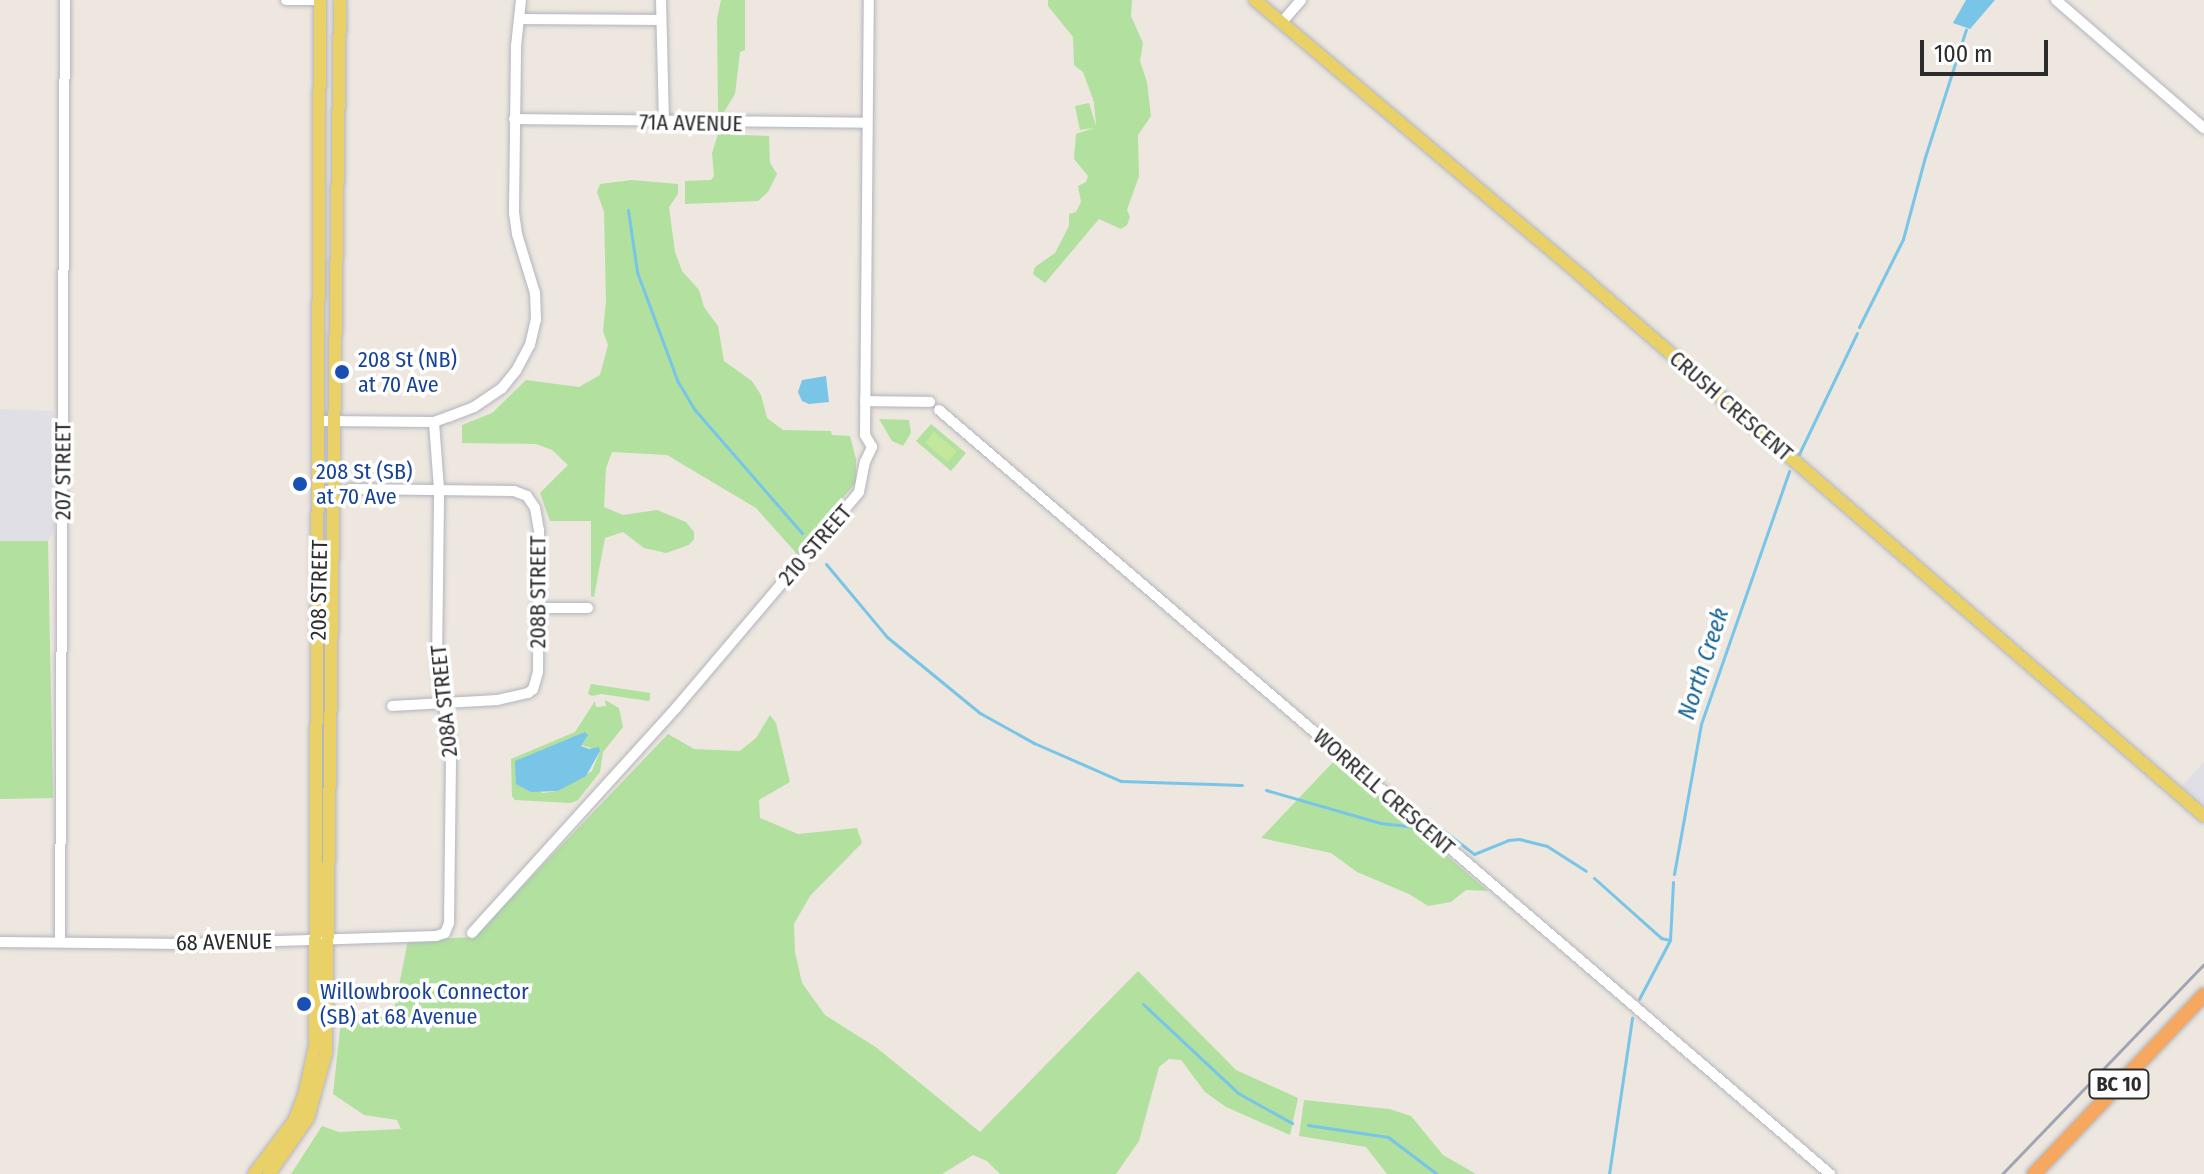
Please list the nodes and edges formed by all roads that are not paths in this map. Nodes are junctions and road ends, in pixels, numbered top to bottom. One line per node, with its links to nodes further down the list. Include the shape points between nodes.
1 (65, 0): 36 (street, 207 STREET)
2 (286, 0): 3 (street)
3 (320, 0): 23 (main road, 208 STREET)
4 (329, 0): 15 (main road)
5 (340, 0): 15 (main road, 208 STREET)
6 (521, 0): 12 (street)
7 (661, 0): 13 (street)
8 (869, 0): 18 (street, 210 STREET)
9 (1255, 0): 14 (main road, CRUSH CRESCENT)
10 (1301, 0): 14 (street)
11 (2056, 0): 19 (street)
12 (520, 19): 13 (street); 16 (street)
13 (660, 20): 17 (street)
14 (1282, 22): 31 (main road, CRUSH CRESCENT)
15 (340, 34): 23 (main road, 208 STREET)
16 (514, 119): 17 (street, 71A AVENUE); 24 (street, via 517,234 535,293 530,345 502,388 474,407)
17 (664, 123): 18 (street, 71A AVENUE)
18 (867, 123): 20 (street, 210 STREET)
19 (2204, 128)
20 (865, 401): 21 (street); 33 (street, 210 STREET, via 865,435 872,447 856,498 676,708)
21 (930, 402)
22 (939, 410): 40 (street, WORRELL CRESCENT)
23 (328, 421): 24 (street); 34 (main road, 208 STREET)
24 (434, 422): 26 (street, 208A STREET)
25 (350, 489): 26 (street)
26 (439, 489): 27 (street, 208B STREET, via 490,489 527,496 539,530); 29 (street, 208A STREET, via 437,664)
27 (538, 608): 28 (street); 29 (street, 208B STREET, via 533,689 505,698)
28 (588, 608)
29 (443, 702): 30 (street); 32 (street, 208A STREET, via 451,761)
30 (392, 706)
31 (2204, 816)
32 (446, 932): 34 (street, 68 AVENUE)
33 (472, 933)
34 (323, 938): 36 (street, 68 AVENUE); 38 (main road, via 308,1080 294,1121); 39 (main road, via 326,1053 316,1098 295,1141)
35 (0, 942): 36 (street, 68 AVENUE)
36 (60, 942)
37 (2204, 995): 41 (highway, BC 10)
38 (254, 1174)
39 (269, 1174)
40 (1830, 1174)
41 (2034, 1174)

